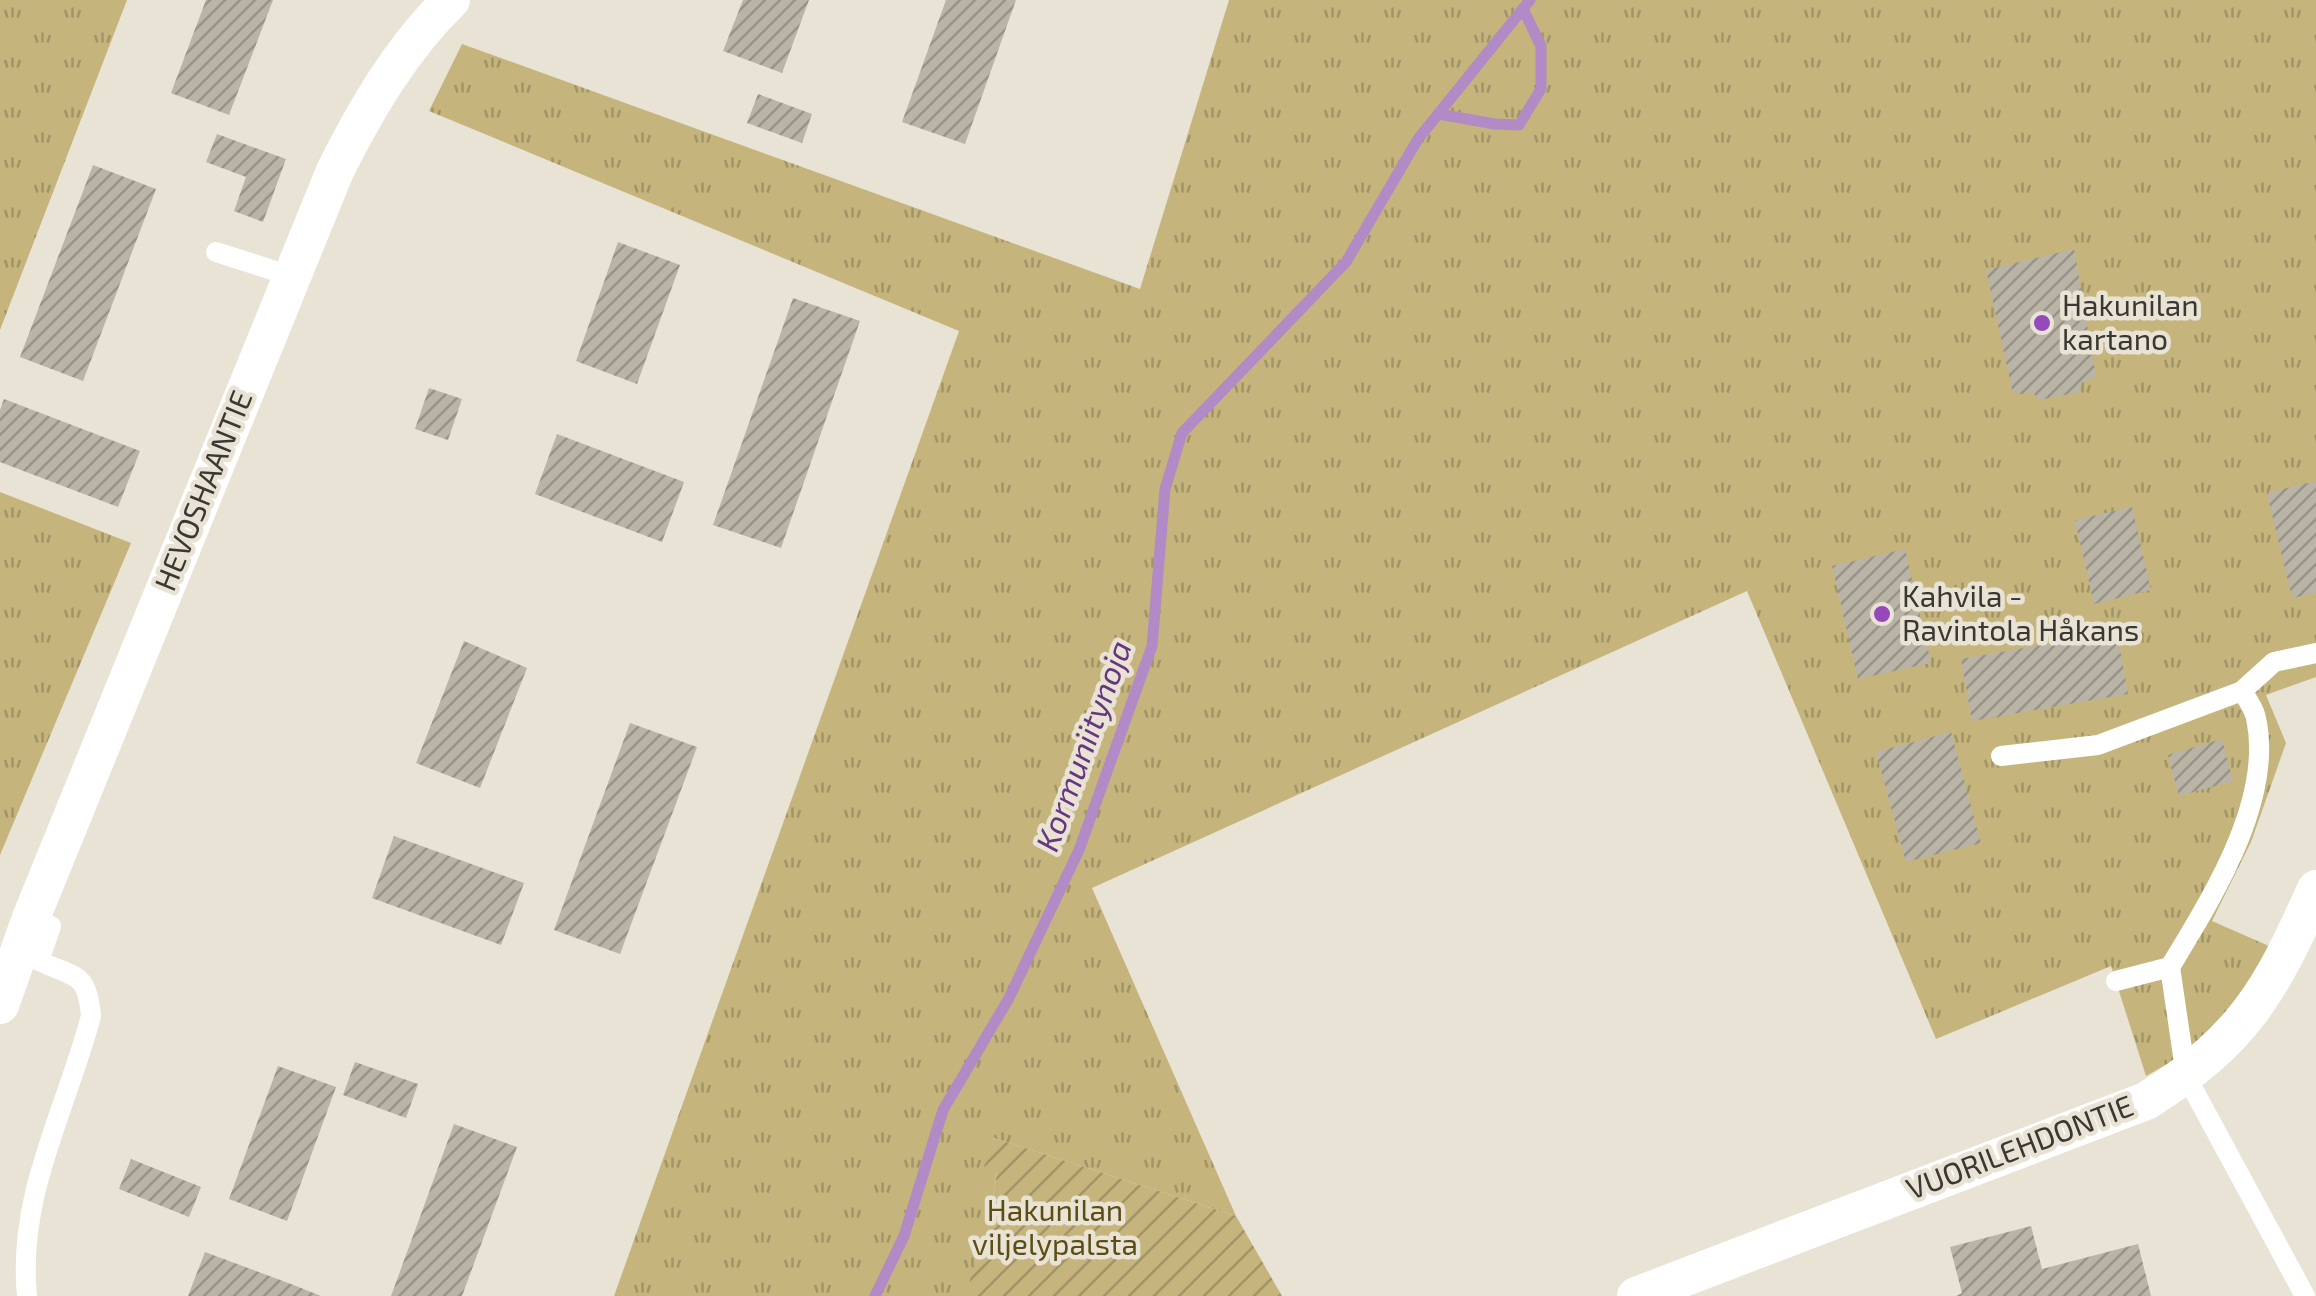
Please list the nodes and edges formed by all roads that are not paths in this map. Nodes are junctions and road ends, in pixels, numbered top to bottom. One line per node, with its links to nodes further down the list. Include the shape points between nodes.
1 (451, 0): 3 (street, HEVOSHAANTIE, via 399,60 359,123)
2 (216, 252): 3 (lane)
3 (291, 276): 8 (street, HEVOSHAANTIE)
4 (2316, 653): 5 (lane, via 2274,662)
5 (2242, 691): 6 (lane, via 2098,745); 9 (lane, via 2256,714 2254,792 2233,851)
6 (2000, 756)
7 (2316, 889): 12 (street, VUORILEHDONTIE, via 2261,998 2230,1039)
8 (32, 918): 11 (street, HEVOSHAANTIE); 13 (lane, via 51,926 39,961 79,979 89,991 91,1016 33,1195)
9 (2170, 967): 10 (lane); 12 (lane)
10 (2116, 981)
11 (0, 1005)
12 (2186, 1076): 14 (street, VUORILEHDONTIE, via 2146,1101); 15 (lane)
13 (27, 1296)
14 (1636, 1296)
15 (2305, 1296)

